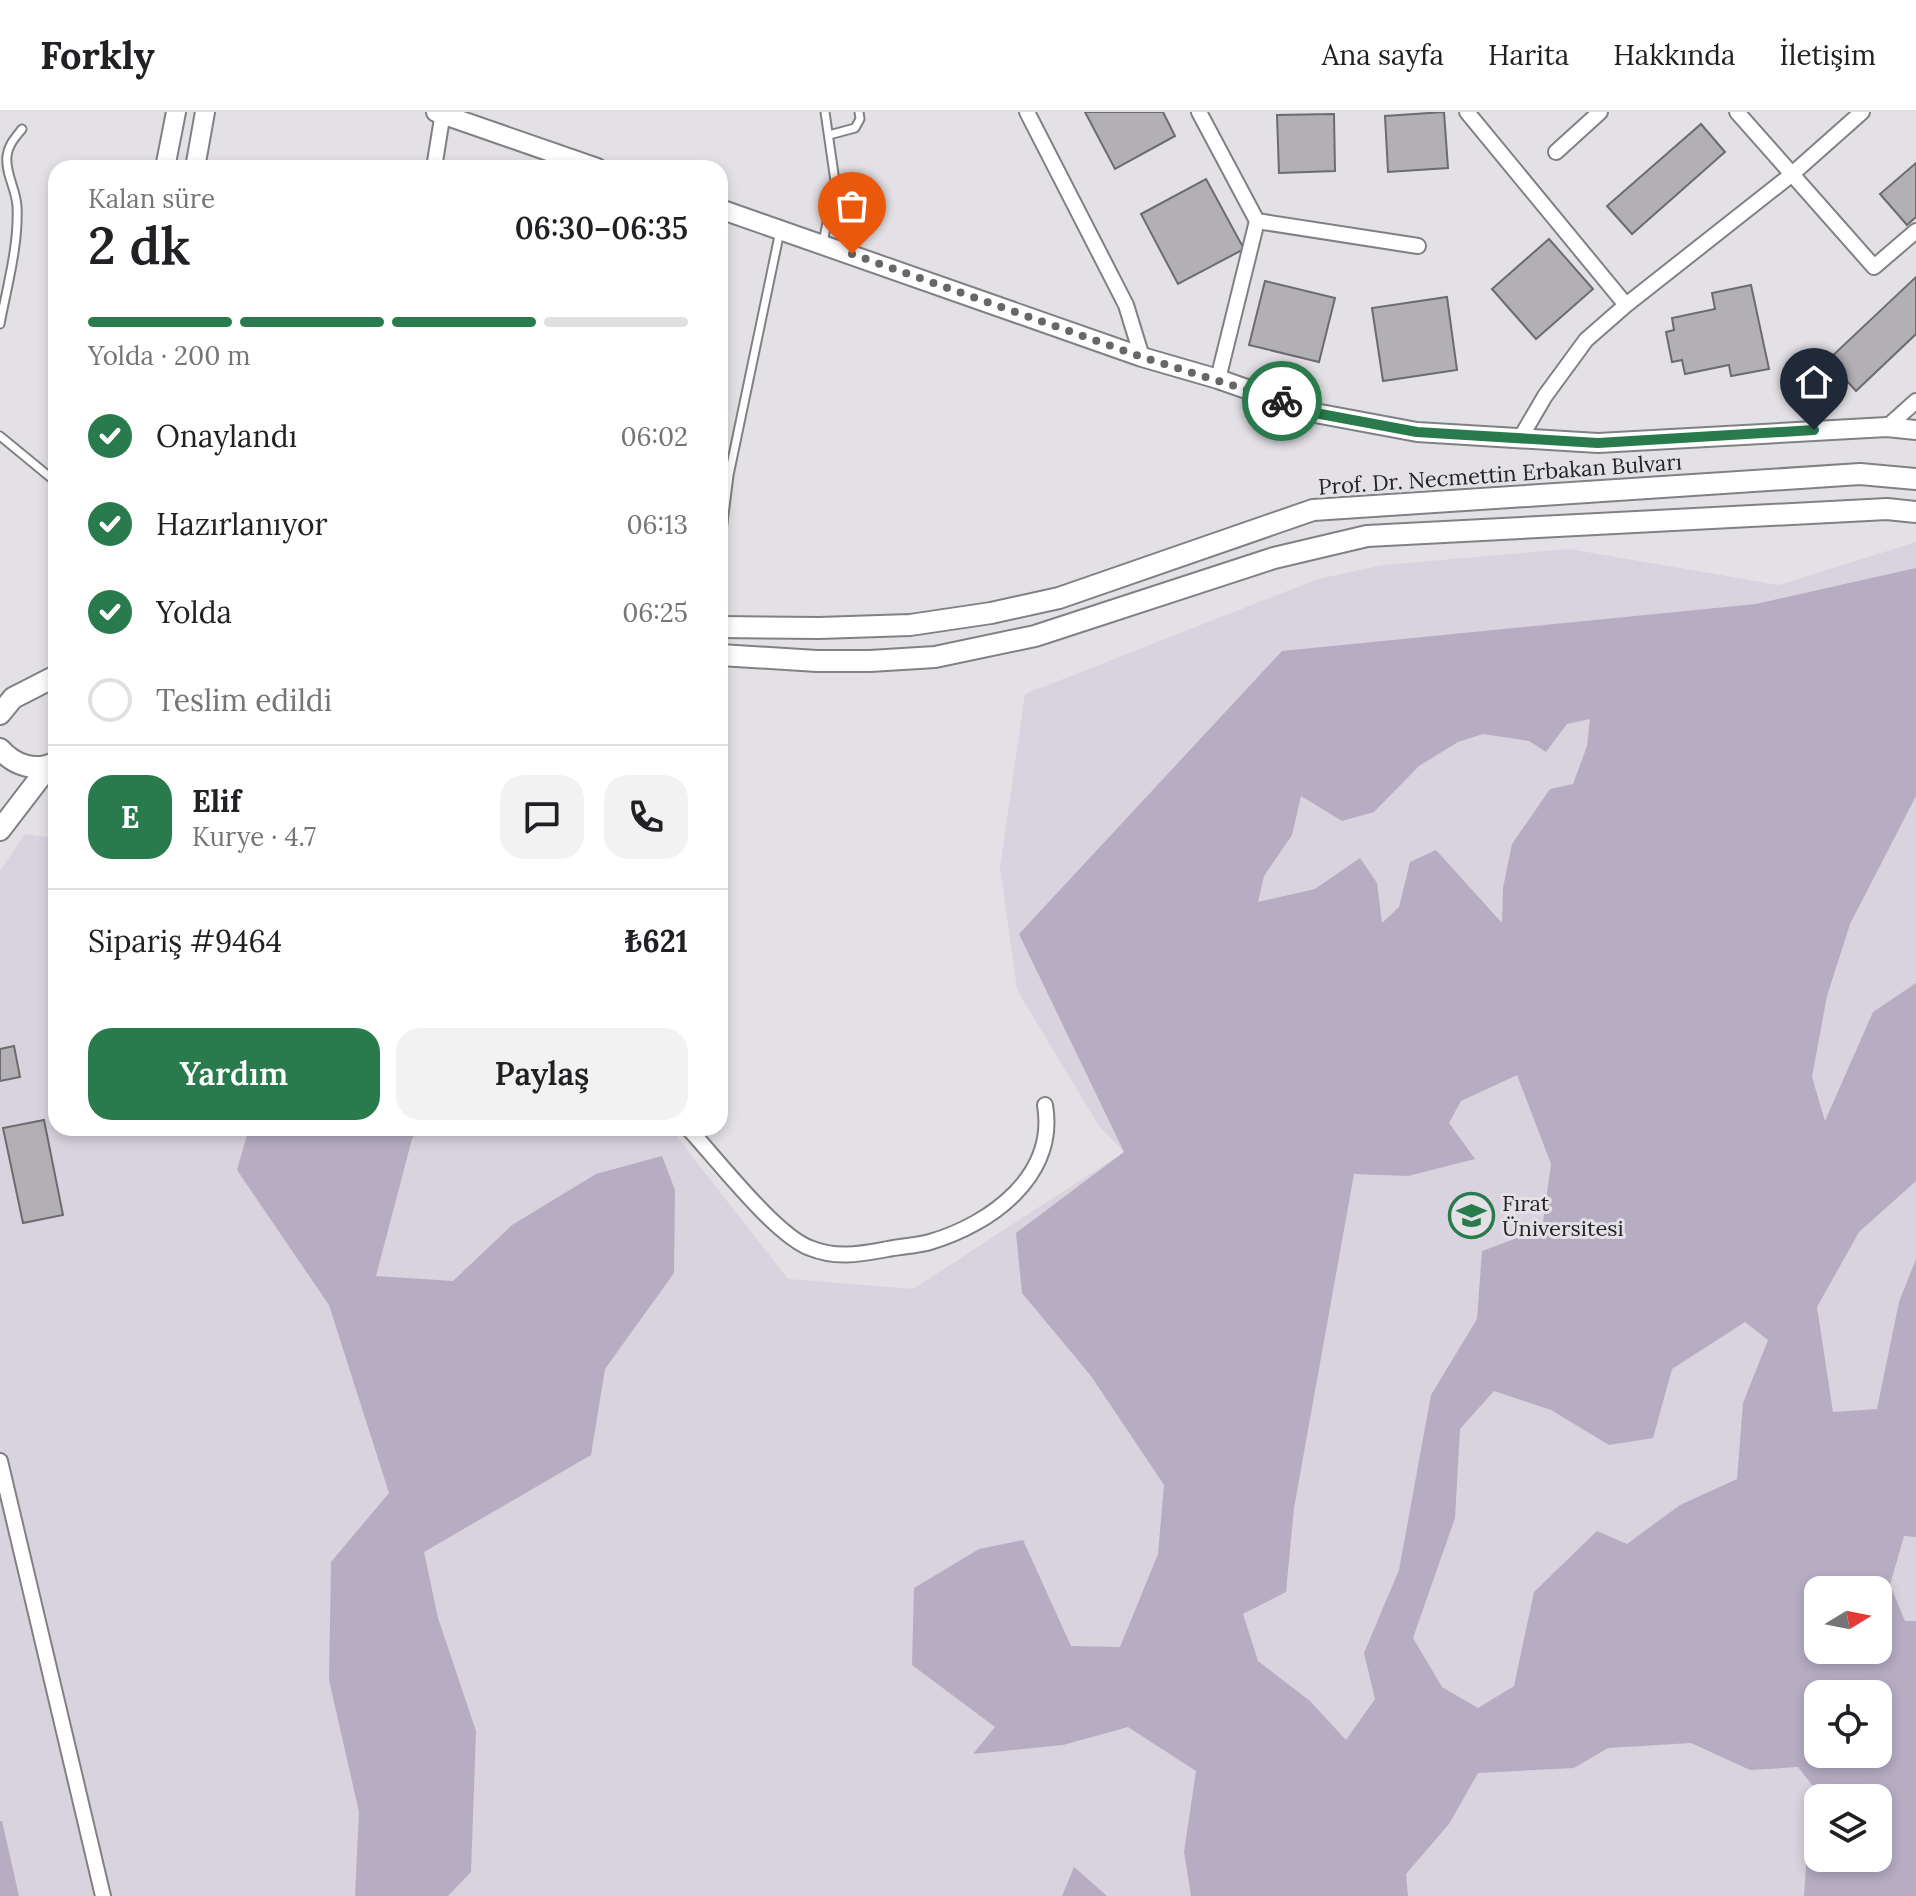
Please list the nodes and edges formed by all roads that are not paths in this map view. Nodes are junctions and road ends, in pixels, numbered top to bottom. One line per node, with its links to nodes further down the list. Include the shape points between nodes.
1 (176, 112): 16 (street)
2 (205, 112): 17 (street)
3 (436, 112): 4 (street)
4 (443, 112): 18 (street); 19 (street)
5 (825, 112): 14 (lane)
6 (859, 112): 14 (lane, via 855,128)
7 (1027, 112): 29 (street, via 1126,305)
8 (1199, 112): 22 (street)
9 (1467, 112): 27 (street)
10 (1600, 112): 15 (street)
11 (1737, 112): 20 (street)
12 (1862, 112): 20 (street)
13 (22, 129): 28 (lane, via 7,155 17,221)
14 (829, 135): 25 (lane, via 835,181)
15 (1556, 152)
16 (167, 160)
17 (196, 160)
18 (435, 160)
19 (575, 160)
20 (1791, 175): 24 (street, via 1874,267); 27 (street)
21 (728, 212): 23 (street)
22 (1257, 221): 26 (street); 30 (street)
23 (781, 229): 25 (street); 38 (lane)
24 (1916, 231)
25 (823, 243): 29 (street)
26 (1418, 246)
27 (1626, 305): 35 (street, via 1586,340)
28 (0, 324)
29 (1142, 357): 30 (street)
30 (1218, 379): 35 (street, via 1315,413 1417,432)
31 (1916, 401): 32 (street)
32 (1887, 427): 33 (street); 35 (street, via 1598,443)
33 (1916, 430)
34 (0, 436): 36 (lane)
35 (1521, 437)
36 (48, 475)
37 (1916, 479): 40 (main road, Prof. Dr. Necmettin Erbakan Bulvarı, via 1860,474 1313,510 1059,598 991,613 910,625)
38 (728, 483)
39 (1916, 512): 41 (main road, via 1887,509 1367,536 1274,558 1035,636 935,657 817,661)
40 (728, 627)
41 (728, 655)
42 (48, 680): 43 (main road)
43 (4, 701)
44 (0, 749): 45 (main road, via 20,764)
45 (48, 765)
46 (48, 770): 47 (main road)
47 (0, 830)
48 (1045, 1105): 49 (street, via 1047,1133 1041,1159 1005,1202 949,1236 856,1256 823,1252 787,1237)
49 (695, 1136)
50 (0, 1461): 51 (street)
51 (103, 1896)

